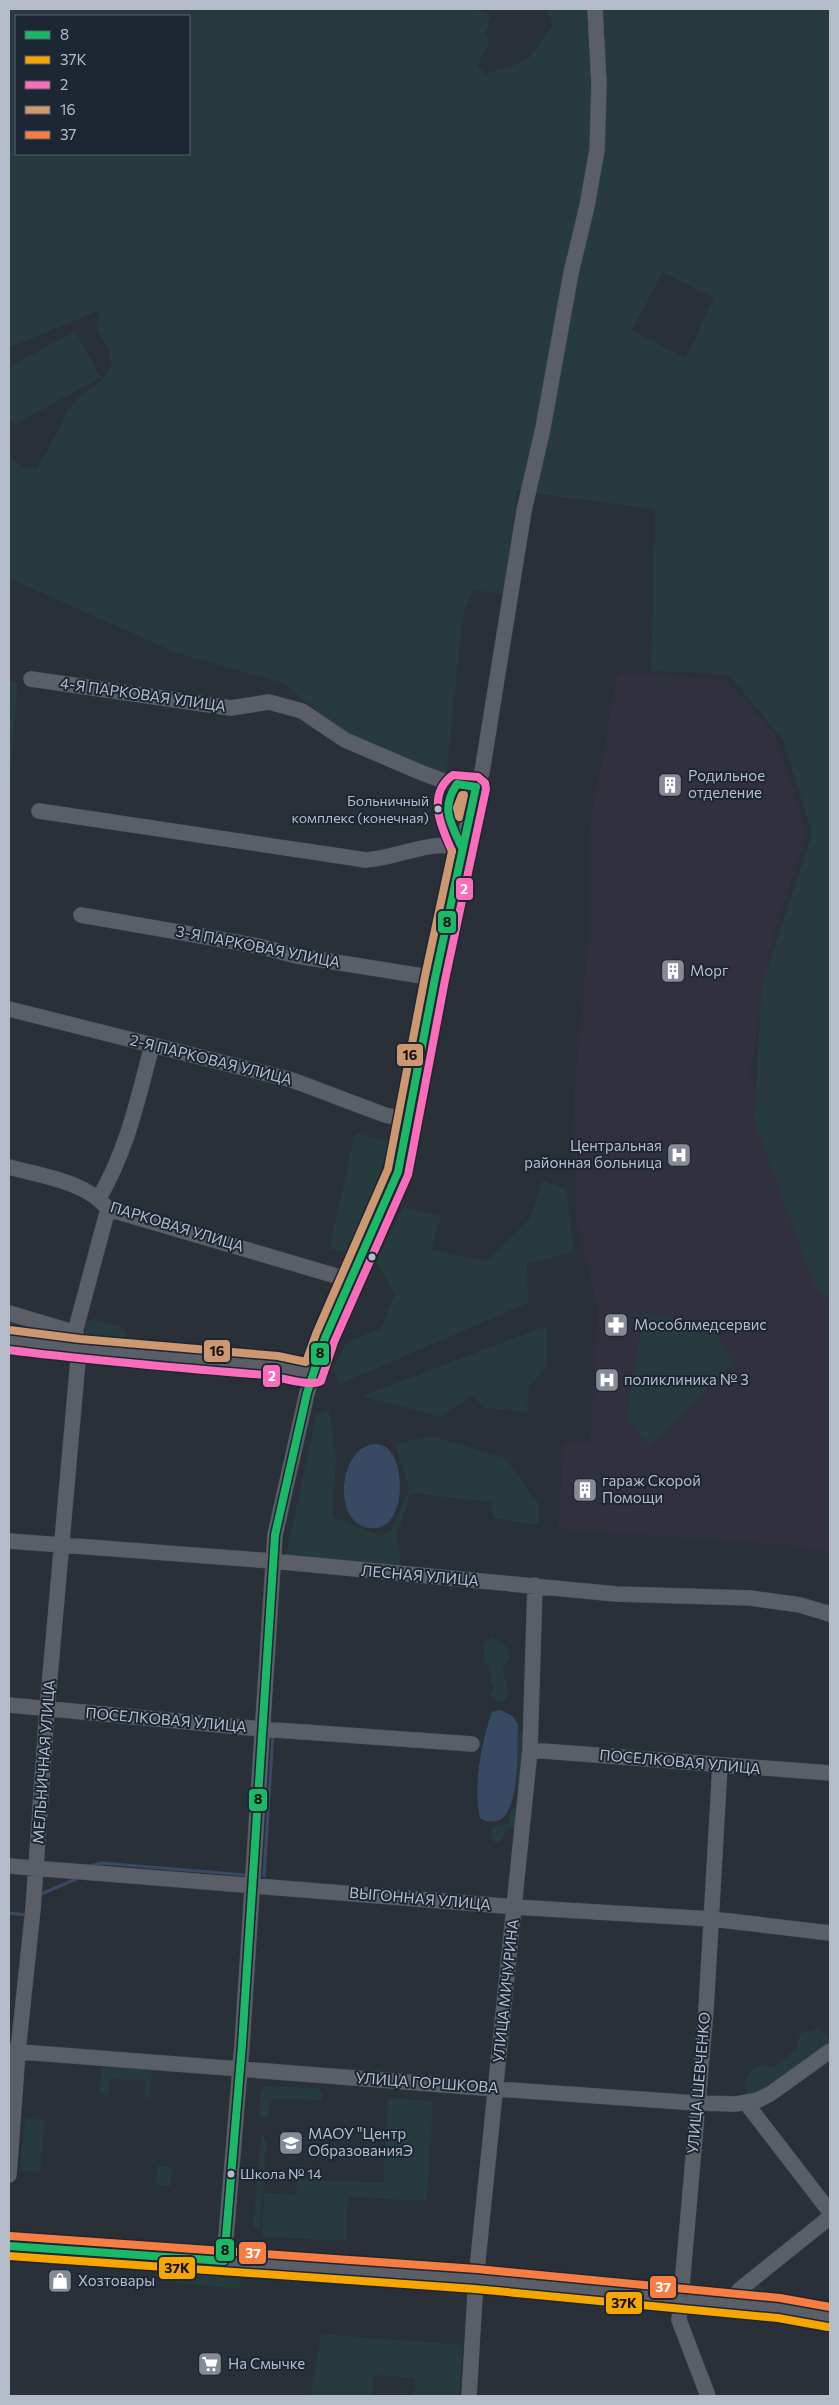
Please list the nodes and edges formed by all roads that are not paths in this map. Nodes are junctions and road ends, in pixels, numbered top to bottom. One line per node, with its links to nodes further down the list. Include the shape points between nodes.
1 (595, 9): 3 (street, via 599,84 597,150 524,511 482,772)
2 (31, 679): 3 (street, 4-Я ПАРКОВАЯ УЛИЦА, via 231,708 269,702 302,712 345,740 422,773)
3 (476, 787): 5 (street)
4 (39, 811): 5 (street, via 366,860 385,859 436,845)
5 (462, 848): 7 (street)
6 (81, 915): 7 (street, 3-Я ПАРКОВАЯ УЛИЦА, via 297,956)
7 (435, 978): 10 (street)
8 (9, 1009): 9 (street, 2-Я ПАРКОВАЯ УЛИЦА)
9 (152, 1046): 10 (street, 2-Я ПАРКОВАЯ УЛИЦА, via 292,1080 385,1115); 12 (street, МЕЛЬНИЧНАЯ УЛИЦА, via 129,1134)
10 (409, 1120): 13 (street, via 398,1172)
11 (9, 1167): 12 (street, ПАРКОВАЯ УЛИЦА, via 76,1186)
12 (103, 1204): 13 (street, ПАРКОВАЯ УЛИЦА); 16 (street, МЕЛЬНИЧНАЯ УЛИЦА)
13 (350, 1280): 17 (street)
14 (9, 1313): 16 (street)
15 (9, 1340): 16 (street)
16 (75, 1343): 17 (street, via 248,1363); 19 (street, МЕЛЬНИЧНАЯ УЛИЦА)
17 (313, 1374): 20 (street, via 284,1490)
18 (9, 1542): 19 (street, ЛЕСНАЯ УЛИЦА)
19 (61, 1546): 20 (street, ЛЕСНАЯ УЛИЦА); 24 (street, МЕЛЬНИЧНАЯ УЛИЦА)
20 (272, 1561): 21 (street, ЛЕСНАЯ УЛИЦА); 25 (street)
21 (535, 1586): 22 (street, ЛЕСНАЯ УЛИЦА, via 616,1594 750,1598 800,1605); 27 (street, УЛИЦА МИЧУРИНА)
22 (830, 1614)
23 (9, 1705): 24 (street, ПОСЕЛКОВАЯ УЛИЦА)
24 (47, 1710): 25 (street, ПОСЕЛКОВАЯ УЛИЦА); 31 (street, МЕЛЬНИЧНАЯ УЛИЦА)
25 (262, 1728): 26 (street, ПОСЕЛКОВАЯ УЛИЦА); 32 (street)
26 (472, 1744)
27 (530, 1750): 28 (street, ПОСЕЛКОВАЯ УЛИЦА); 33 (street, УЛИЦА МИЧУРИНА)
28 (720, 1765): 29 (street, ПОСЕЛКОВАЯ УЛИЦА); 34 (street, УЛИЦА ШЕВЧЕНКО)
29 (830, 1774)
30 (9, 1866): 31 (street, ВЫГОННАЯ УЛИЦА)
31 (36, 1868): 32 (street, ВЫГОННАЯ УЛИЦА); 36 (street, МЕЛЬНИЧНАЯ УЛИЦА)
32 (252, 1886): 33 (street, ВЫГОННАЯ УЛИЦА); 38 (street)
33 (515, 1907): 34 (street, ВЫГОННАЯ УЛИЦА); 39 (street, УЛИЦА МИЧУРИНА)
34 (712, 1919): 35 (street, ВЫГОННАЯ УЛИЦА); 40 (street, УЛИЦА ШЕВЧЕНКО)
35 (830, 1933)
36 (13, 2051): 38 (street, УЛИЦА ГОРШКОВА); 42 (street, МЕЛЬНИЧНАЯ УЛИЦА)
37 (830, 2051): 41 (street, УЛИЦА ГОРШКОВА, via 770,2094)
38 (240, 2069): 39 (street, УЛИЦА ГОРШКОВА); 46 (street)
39 (496, 2089): 40 (street, УЛИЦА ГОРШКОВА); 47 (street, УЛИЦА МИЧУРИНА)
40 (696, 2103): 41 (street, УЛИЦА ГОРШКОВА); 48 (street, УЛИЦА ШЕВЧЕНКО)
41 (746, 2103): 43 (street)
42 (9, 2175)
43 (830, 2212)
44 (830, 2217): 49 (street, via 739,2290)
45 (9, 2246): 46 (street)
46 (224, 2261): 47 (street)
47 (476, 2279): 48 (street); 51 (street, УЛИЦА МИЧУРИНА)
48 (682, 2300): 49 (street); 52 (street, УЛИЦА ШЕВЧЕНКО, via 680,2320)
49 (736, 2304): 50 (street, via 805,2311)
50 (830, 2318)
51 (469, 2396)
52 (708, 2396)

